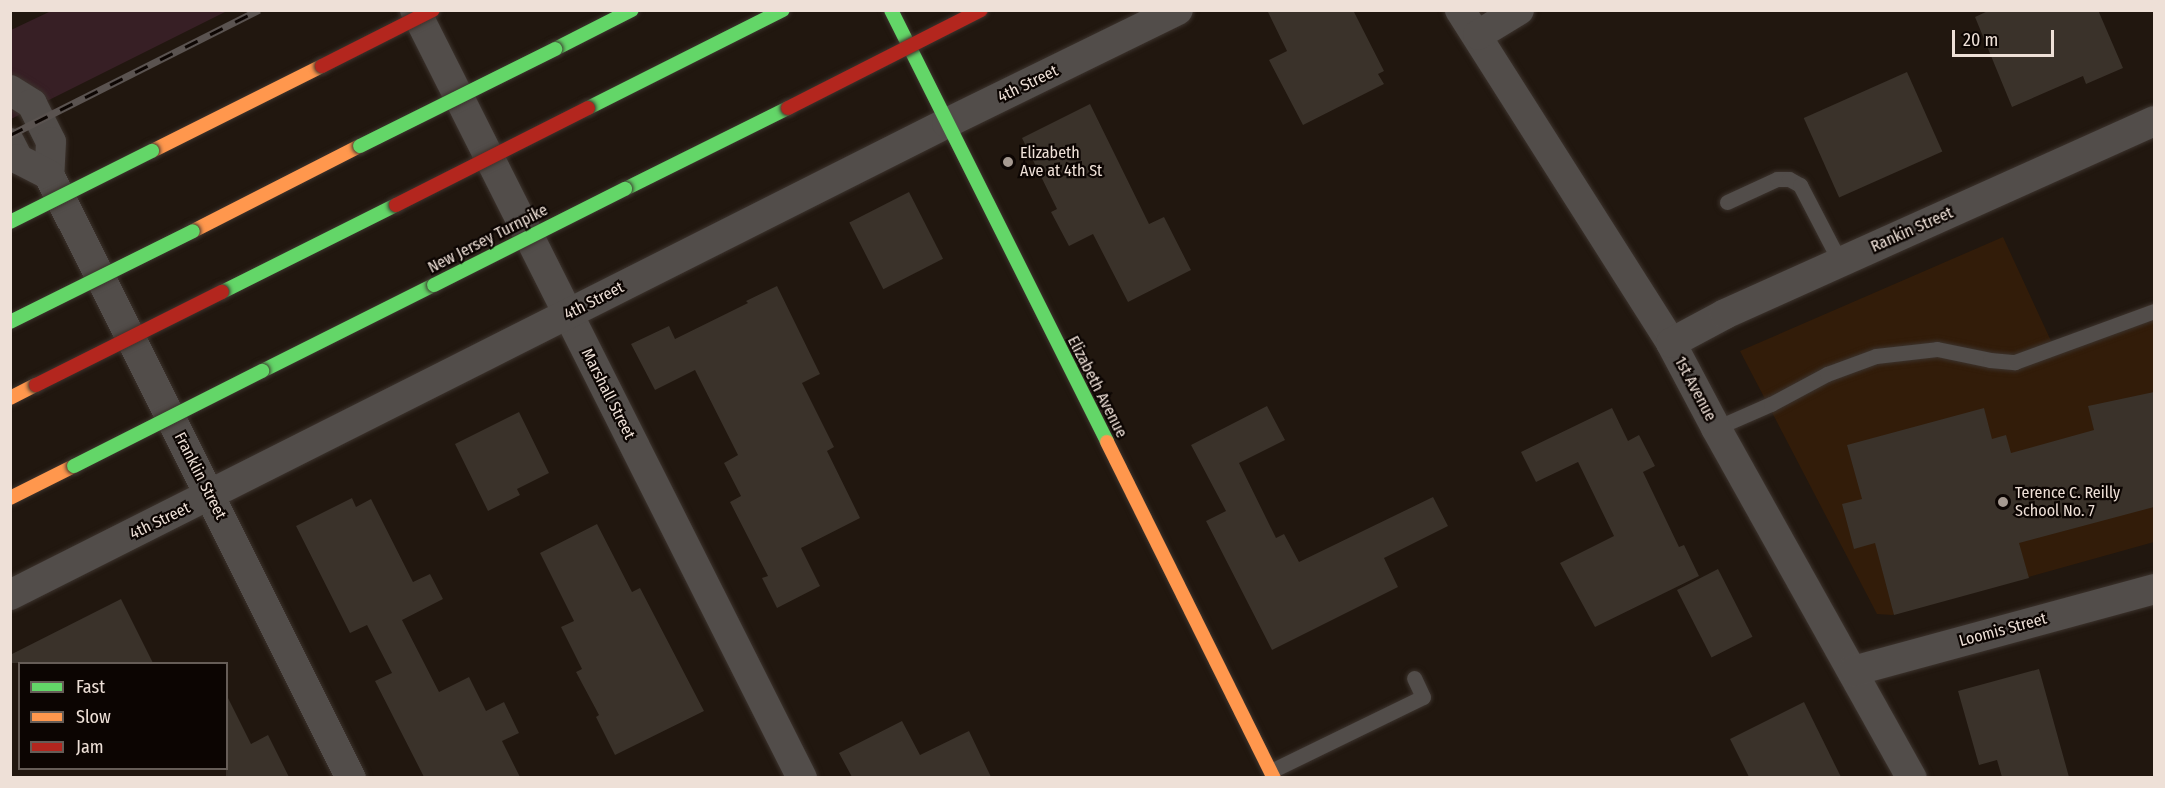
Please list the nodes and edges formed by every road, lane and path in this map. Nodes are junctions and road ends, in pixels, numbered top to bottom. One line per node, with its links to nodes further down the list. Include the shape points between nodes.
1 (415, 10): 20 (street, Marshall Street)
2 (433, 10): 17 (main road, bridge)
3 (632, 10): 21 (main road, bridge)
4 (783, 10): 23 (main road, bridge)
5 (891, 10): 13 (main road, Elizabeth Avenue)
6 (981, 10): 26 (main road, New Jersey Turnpike, bridge)
7 (1178, 10): 13 (street, 4th Street)
8 (1460, 10): 10 (street, 1st Avenue)
9 (1520, 10): 10 (street)
10 (1478, 35): 22 (street, 1st Avenue)
11 (10, 90): 15 (street, via 32,104 51,142)
12 (2154, 121): 18 (street, Rankin Street)
13 (947, 123): 20 (street, 4th Street); 31 (main road, Elizabeth Avenue)
14 (10, 143): 15 (street, via 18,159)
15 (49, 176): 25 (street, Franklin Street)
16 (1727, 202): 18 (lane, via 1777,179 1790,179 1800,185)
17 (10, 222)
18 (1840, 262): 22 (street, Rankin Street)
19 (2154, 311): 24 (lane, via 2015,362 1937,349 1876,356 1827,374)
20 (568, 314): 25 (street, 4th Street); 33 (street, Marshall Street)
21 (10, 322)
22 (1671, 343): 24 (street, 1st Avenue)
23 (10, 398)
24 (1716, 428): 29 (street, 1st Avenue)
25 (211, 496): 28 (street, 4th Street); 32 (street, Franklin Street)
26 (10, 498)
27 (2154, 589): 29 (street, Loomis Street)
28 (10, 595)
29 (1853, 671): 34 (street, 1st Avenue)
30 (1414, 678): 31 (lane, via 1423,698)
31 (1272, 774)
32 (351, 777)
33 (802, 777)
34 (1912, 777)

